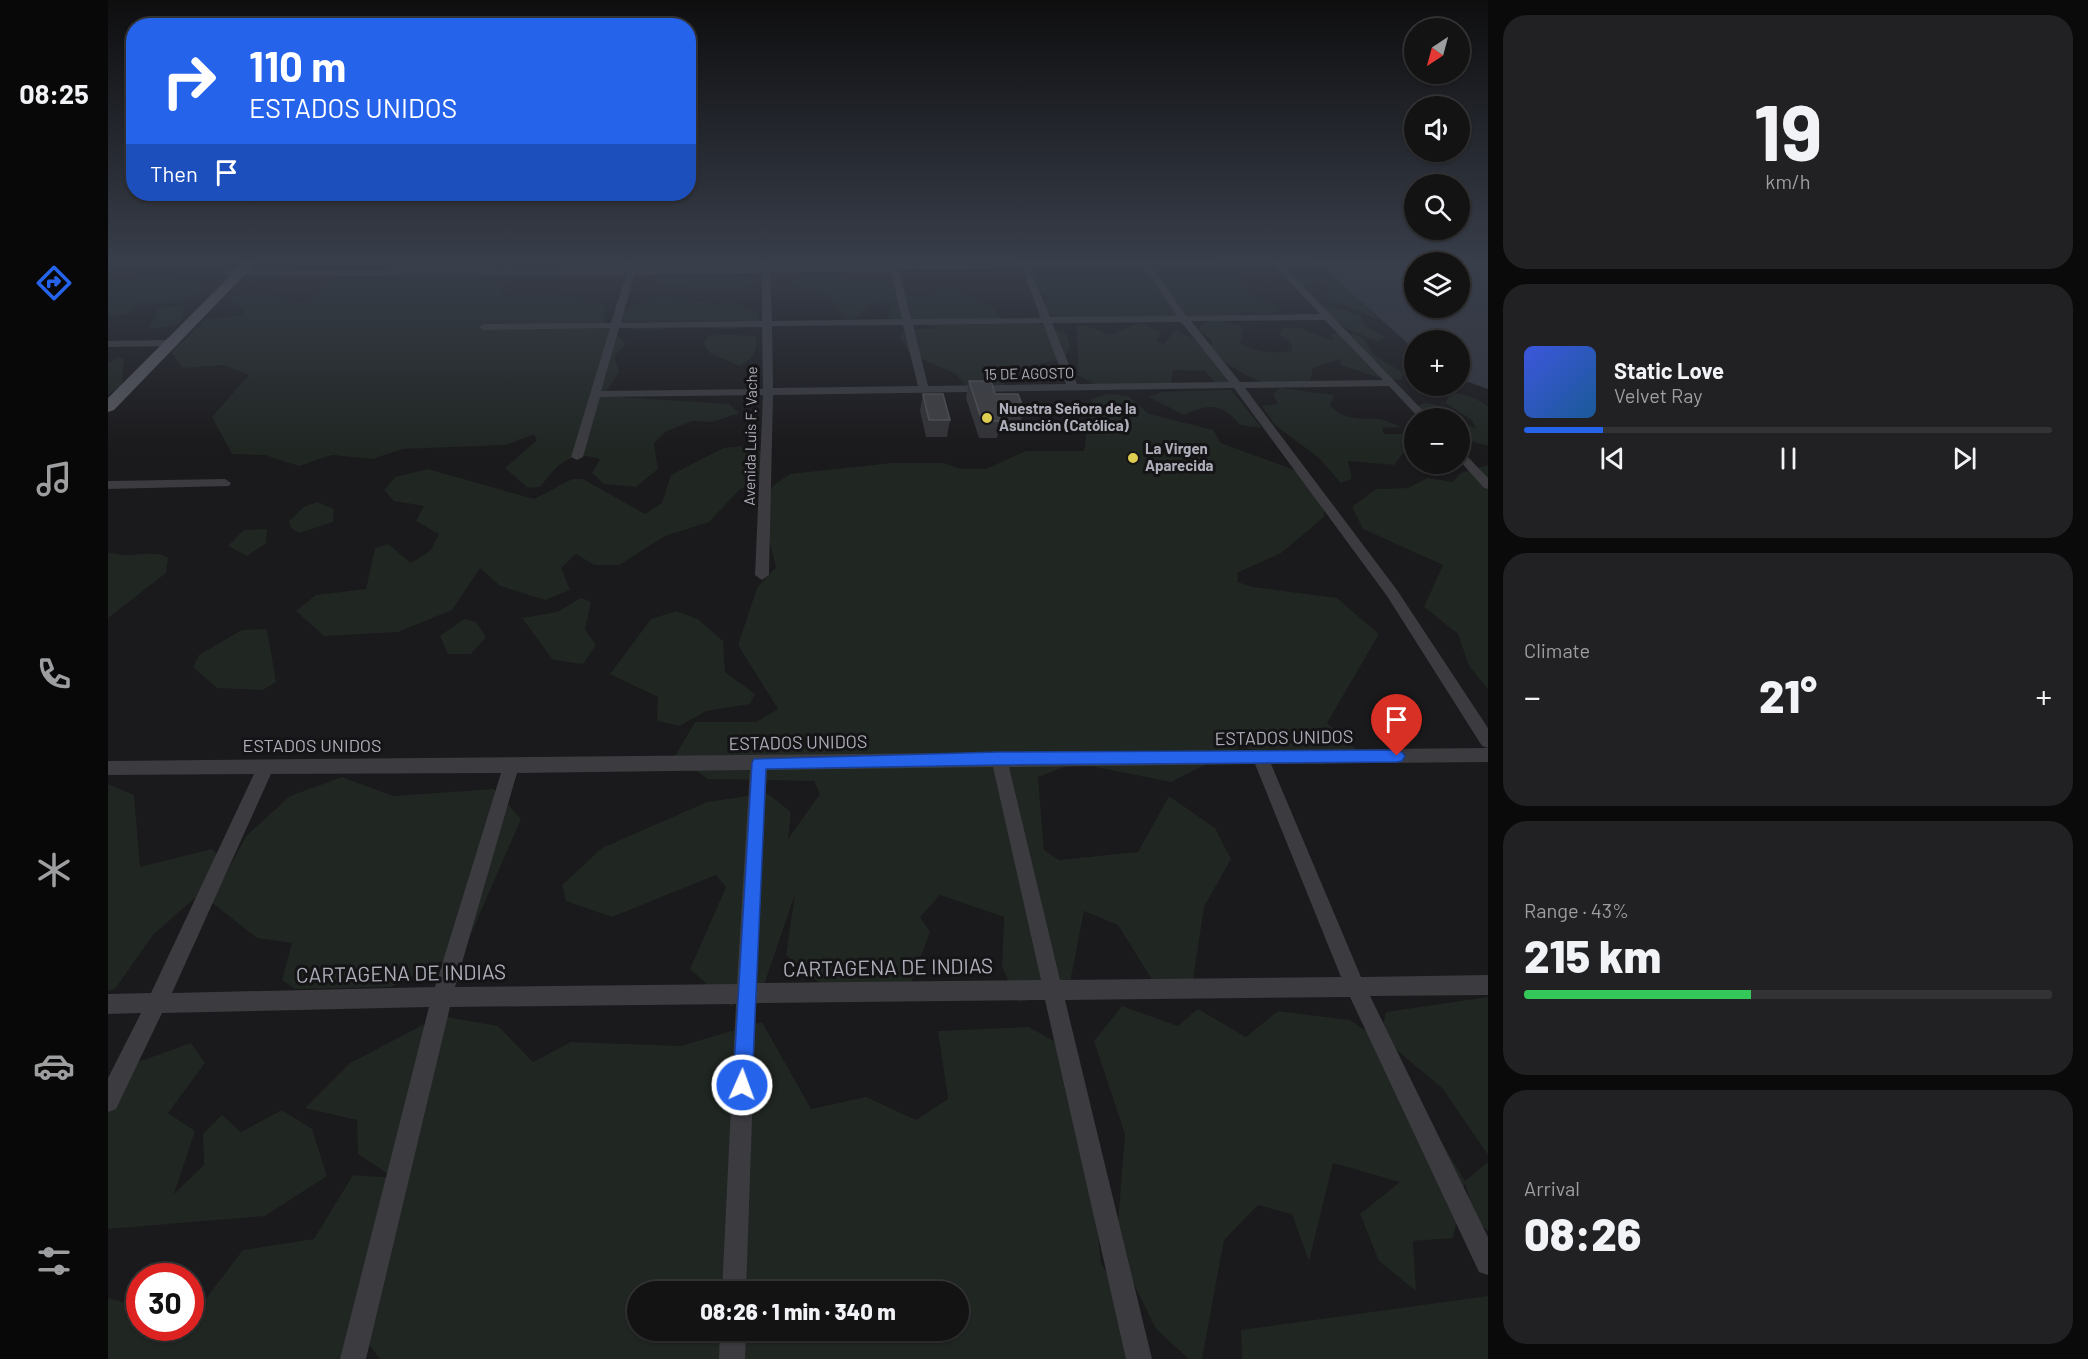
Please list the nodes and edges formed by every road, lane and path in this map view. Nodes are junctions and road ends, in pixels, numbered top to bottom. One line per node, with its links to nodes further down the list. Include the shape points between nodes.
1 (182, 324): 10 (main road)
2 (660, 324): 8 (street)
3 (768, 324): 17 (street, Avenida Luis F. Vache)
4 (908, 324): 15 (street)
5 (1046, 324): 14 (street)
6 (1188, 324): 13 (street)
7 (1334, 324): 12 (street)
8 (616, 325): 9 (street); 18 (street)
9 (484, 327)
10 (164, 343): 11 (street); 16 (main road); 19 (main road)
11 (108, 344)
12 (1390, 382): 13 (street, 15 DE AGOSTO); 20 (street)
13 (1238, 386): 14 (street, 15 DE AGOSTO); 27 (street, via 1392,593)
14 (1073, 388): 15 (street, 15 DE AGOSTO)
15 (924, 390): 17 (street, 15 DE AGOSTO)
16 (108, 392)
17 (768, 392): 18 (street, 15 DE AGOSTO); 26 (street, Avenida Luis F. Vache)
18 (596, 394): 21 (street)
19 (108, 407)
20 (1415, 408)
21 (577, 457)
22 (1470, 466): 25 (street)
23 (225, 483): 24 (street)
24 (108, 485)
25 (1488, 485)
26 (762, 575)
27 (1488, 741)
28 (1488, 754): 30 (street, ESTADOS UNIDOS)
29 (999, 759): 30 (street, ESTADOS UNIDOS); 31 (street, ESTADOS UNIDOS); 37 (street)
30 (1261, 759): 36 (street)
31 (759, 763): 33 (street, ESTADOS UNIDOS); 38 (street)
32 (267, 765): 33 (street, ESTADOS UNIDOS); 34 (street, ESTADOS UNIDOS); 41 (street)
33 (511, 766): 39 (street)
34 (108, 768)
35 (1488, 985): 36 (street, CARTAGENA DE INDIAS)
36 (1355, 986): 37 (street, CARTAGENA DE INDIAS); 43 (street)
37 (1052, 990): 38 (street, CARTAGENA DE INDIAS); 48 (street)
38 (746, 993): 39 (street, CARTAGENA DE INDIAS); 44 (street)
39 (442, 997): 41 (street, CARTAGENA DE INDIAS); 46 (street)
40 (108, 1004): 41 (street, CARTAGENA DE INDIAS)
41 (156, 1004): 42 (street)
42 (108, 1101)
43 (1488, 1263)
44 (735, 1281)
45 (733, 1341): 47 (street)
46 (352, 1359)
47 (732, 1359)
48 (1139, 1359)

